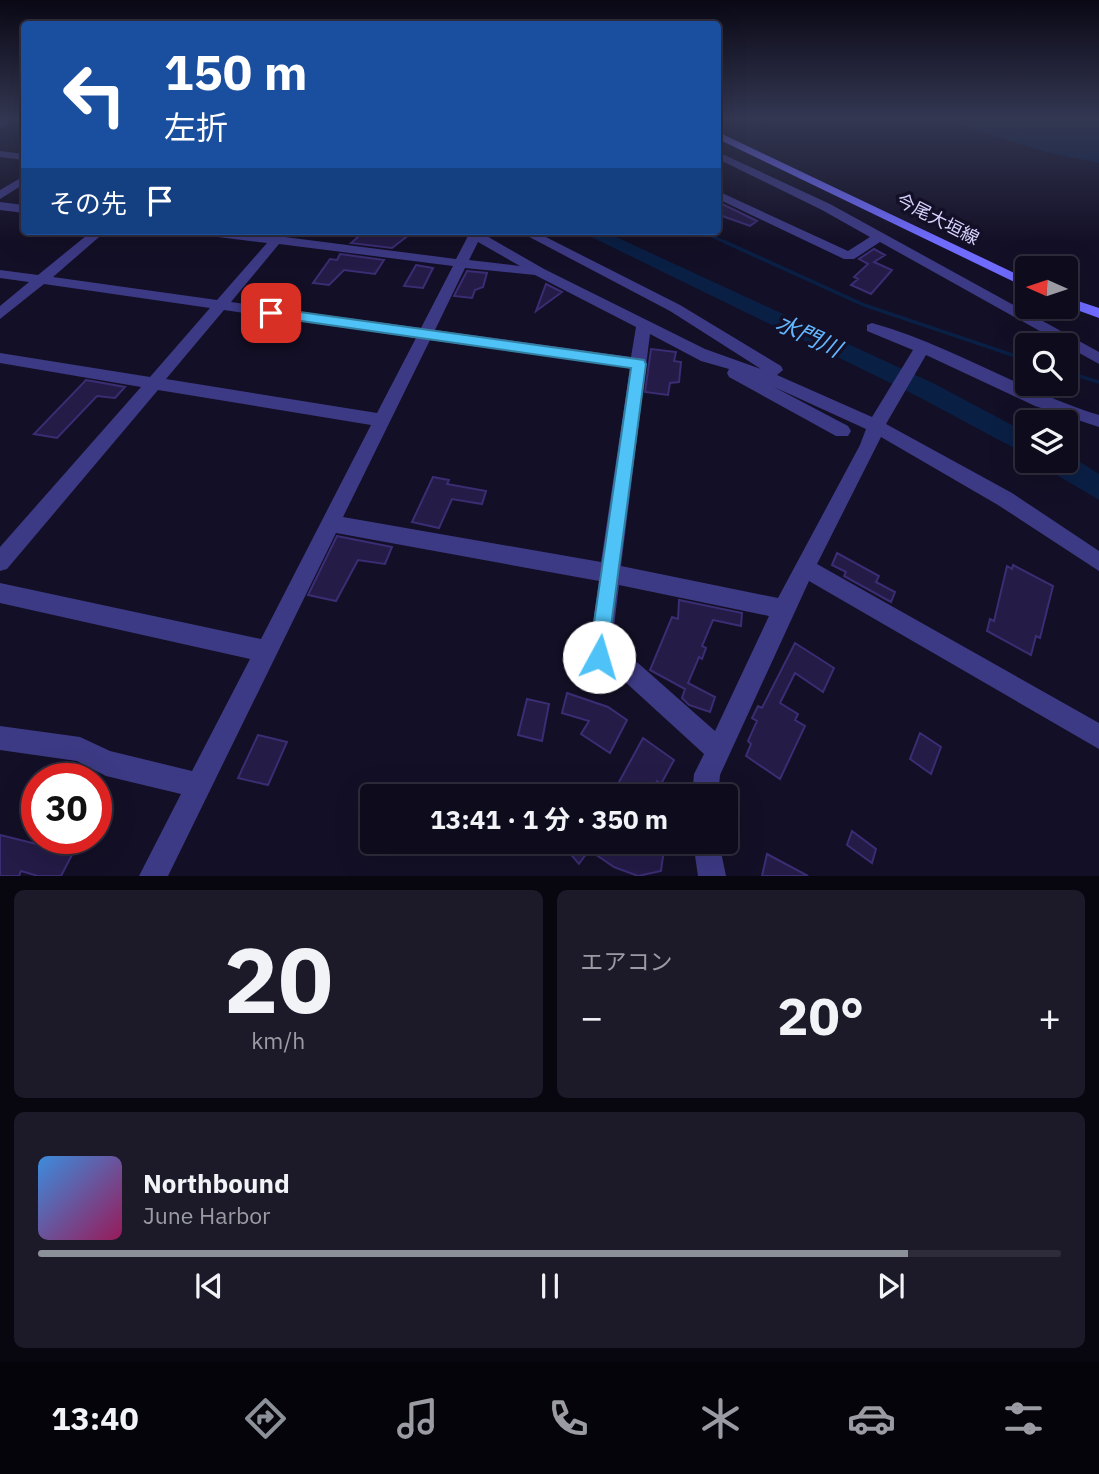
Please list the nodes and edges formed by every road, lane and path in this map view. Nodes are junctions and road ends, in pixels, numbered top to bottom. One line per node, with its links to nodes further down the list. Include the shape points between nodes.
1 (728, 160): 13 (street)
2 (770, 160): 17 (main road, 今尾大垣線)
3 (21, 180): 4 (street)
4 (0, 195)
5 (721, 196): 13 (street, via 849,256)
6 (0, 206): 7 (street)
7 (21, 209)
8 (95, 235): 18 (street)
9 (280, 235): 14 (street); 20 (street)
10 (471, 235): 14 (street)
11 (475, 235): 15 (street)
12 (532, 235): 32 (street, via 675,308 807,389)
13 (880, 237): 29 (street)
14 (460, 263): 15 (street); 25 (street)
15 (539, 272): 23 (street)
16 (0, 274): 18 (street)
17 (1015, 278)
18 (41, 279): 20 (street); 22 (street)
19 (1078, 305): 21 (main road)
20 (220, 306): 25 (street); 31 (street)
21 (1099, 313)
22 (0, 314)
23 (643, 327): 26 (street); 30 (street)
24 (872, 328): 27 (street)
25 (423, 334): 30 (street); 33 (street)
26 (699, 353): 32 (street, via 771,376); 36 (street)
27 (918, 353): 34 (street, via 1033,400); 35 (street)
28 (0, 358): 31 (street)
29 (1099, 359)
30 (639, 364): 41 (street)
31 (155, 383): 33 (street); 38 (street)
32 (811, 396): 35 (street)
33 (380, 420): 37 (street)
34 (1099, 421)
35 (878, 423): 39 (street, via 987,485); 40 (street)
36 (842, 431)
37 (328, 523): 41 (street); 44 (street)
38 (0, 562)
39 (1099, 562)
40 (805, 568): 43 (street); 45 (street)
41 (608, 573): 43 (street); 47 (street, via 599,657 630,671)
42 (0, 593): 44 (street)
43 (783, 609): 47 (street)
44 (266, 651): 49 (street)
45 (1099, 737)
46 (3, 744): 49 (street, via 80,749 106,763)
47 (718, 750): 48 (street)
48 (706, 784)
49 (198, 785): 51 (street)
50 (708, 854): 52 (street)
51 (153, 876)
52 (712, 876)

